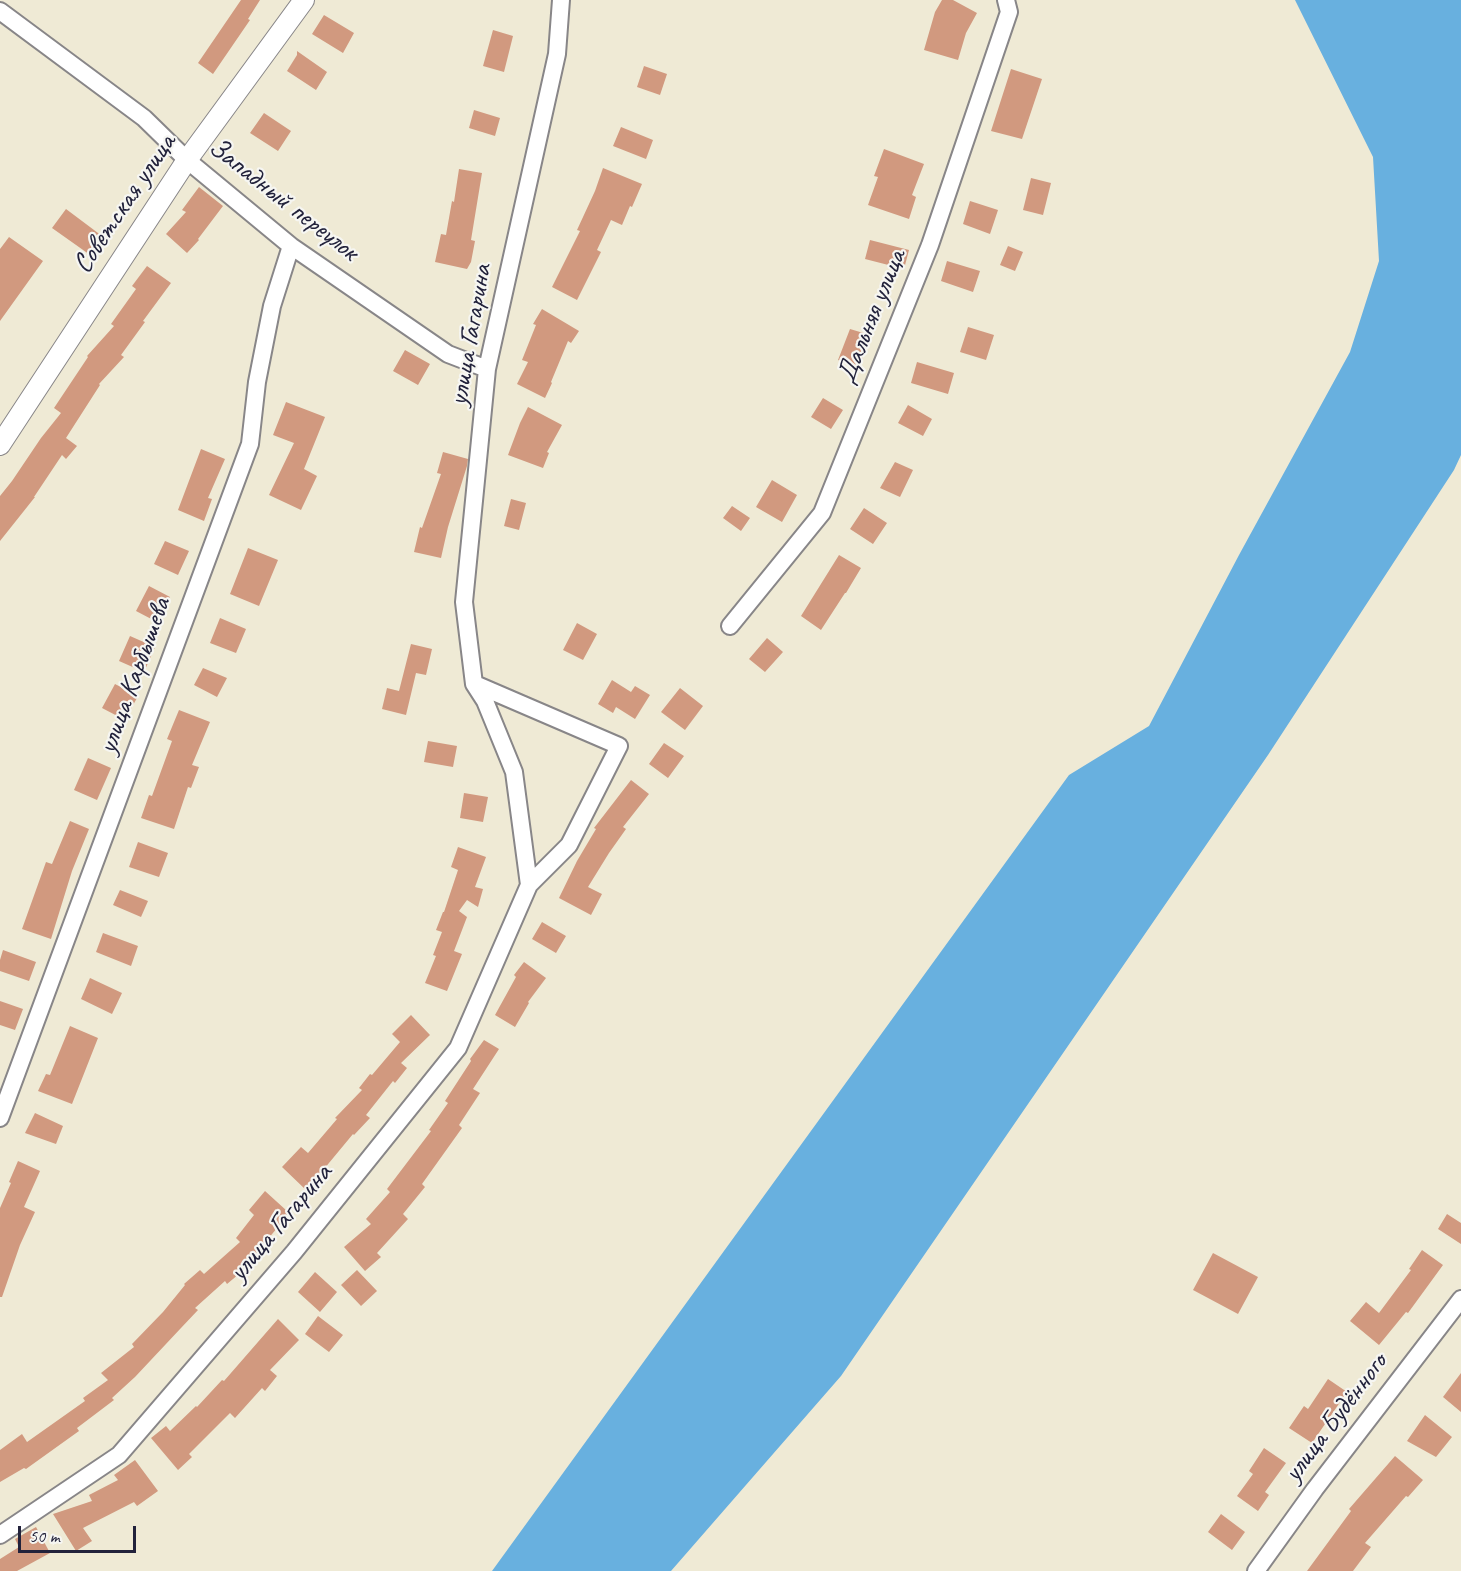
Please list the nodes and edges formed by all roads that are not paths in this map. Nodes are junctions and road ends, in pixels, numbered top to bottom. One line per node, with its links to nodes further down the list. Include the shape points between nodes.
1 (304, 0): 5 (street, Советская улица)
2 (561, 0): 7 (street, улица Гагарина, via 557,54)
3 (1006, 0): 9 (street, Дальняя улица, via 1009,12 930,245 822,513)
4 (0, 11): 5 (street, Западный переулок, via 144,118)
5 (187, 160): 6 (street, Западный переулок); 8 (street, Советская улица)
6 (291, 246): 7 (street, Западный переулок, via 448,354); 12 (street, улица Карбышева, via 272,306 250,444)
7 (487, 369): 10 (street, улица Гагарина, via 464,602)
8 (0, 445)
9 (730, 626)
10 (474, 684): 11 (street, улица Гагарина, via 514,772); 11 (street, улица Гагарина, via 619,746 569,845)
11 (529, 885): 14 (street, улица Гагарина, via 458,1048 294,1252 119,1455)
12 (0, 1118)
13 (1461, 1299): 15 (street, улица Будённого)
14 (0, 1534)
15 (1256, 1571)

